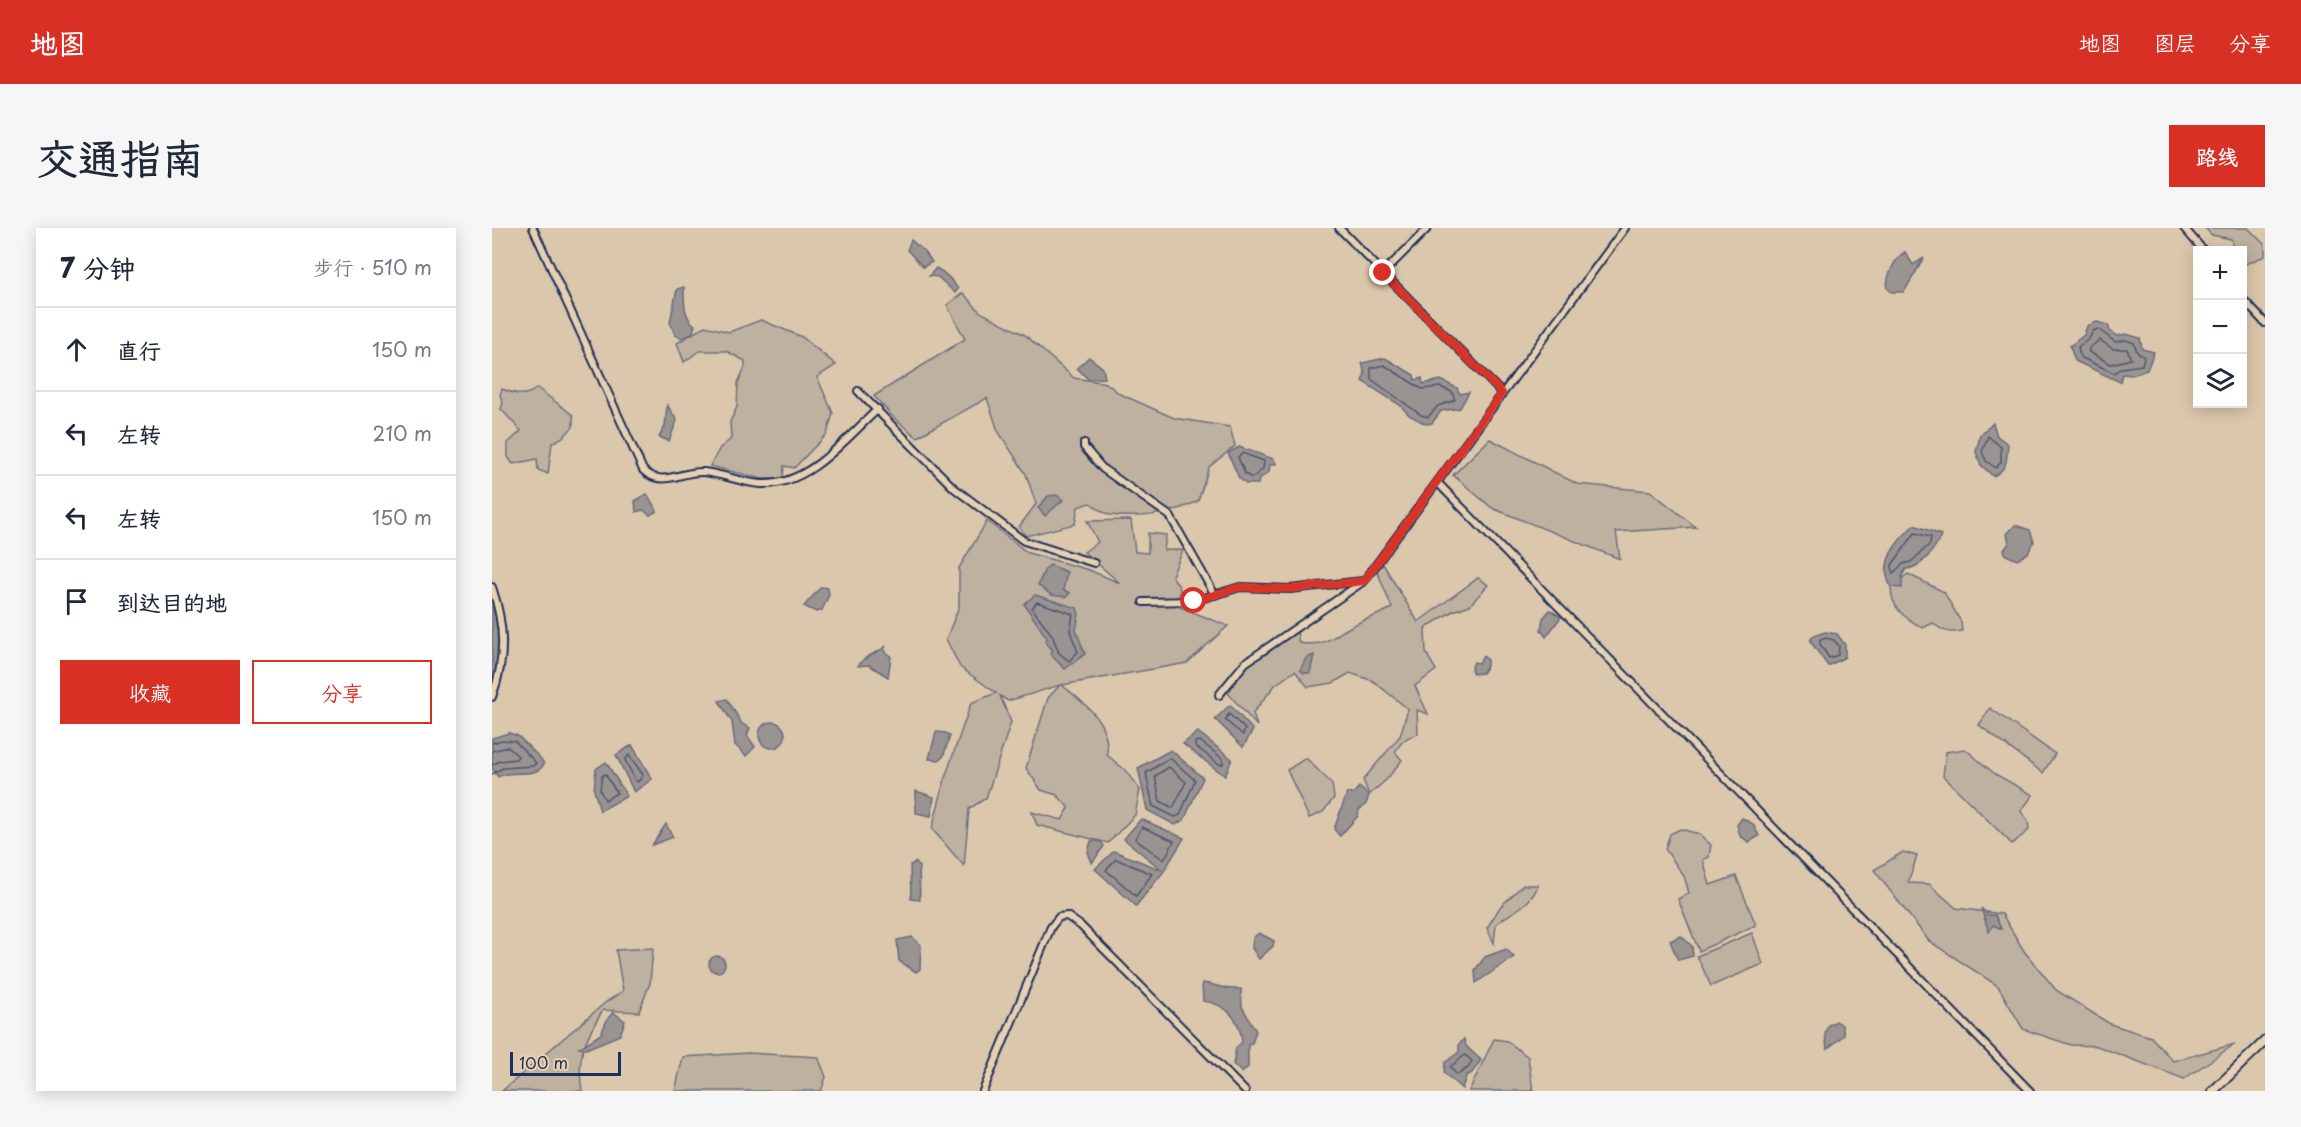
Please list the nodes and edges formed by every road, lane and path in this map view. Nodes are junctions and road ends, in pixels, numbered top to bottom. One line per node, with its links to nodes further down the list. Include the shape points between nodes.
1 (533, 228): 12 (street, via 643,470 650,476 663,480 703,472 758,484 791,481)
2 (1339, 228): 7 (street)
3 (1428, 228): 7 (street)
4 (1625, 228): 11 (street)
5 (2184, 228): 6 (street)
6 (2200, 246)
7 (1383, 273): 11 (street)
8 (2244, 300): 9 (street)
9 (2265, 323)
10 (858, 391): 12 (street)
11 (1502, 393): 14 (street)
12 (878, 409): 15 (street, via 954,488 1024,541)
13 (1084, 442): 18 (street, via 1104,469 1170,516)
14 (1438, 483): 16 (street); 25 (street)
15 (1094, 563)
16 (1364, 581): 18 (street, via 1290,589 1240,587); 20 (street, via 1245,663)
17 (492, 587): 21 (street, via 501,616 503,641 501,674)
18 (1215, 595): 19 (street, via 1194,601)
19 (1143, 602)
20 (1219, 696)
21 (492, 698)
22 (2265, 1041): 26 (street)
23 (983, 1091): 24 (street, via 1051,927 1059,917 1067,916)
24 (1245, 1091)
25 (2030, 1091)
26 (2213, 1091)

